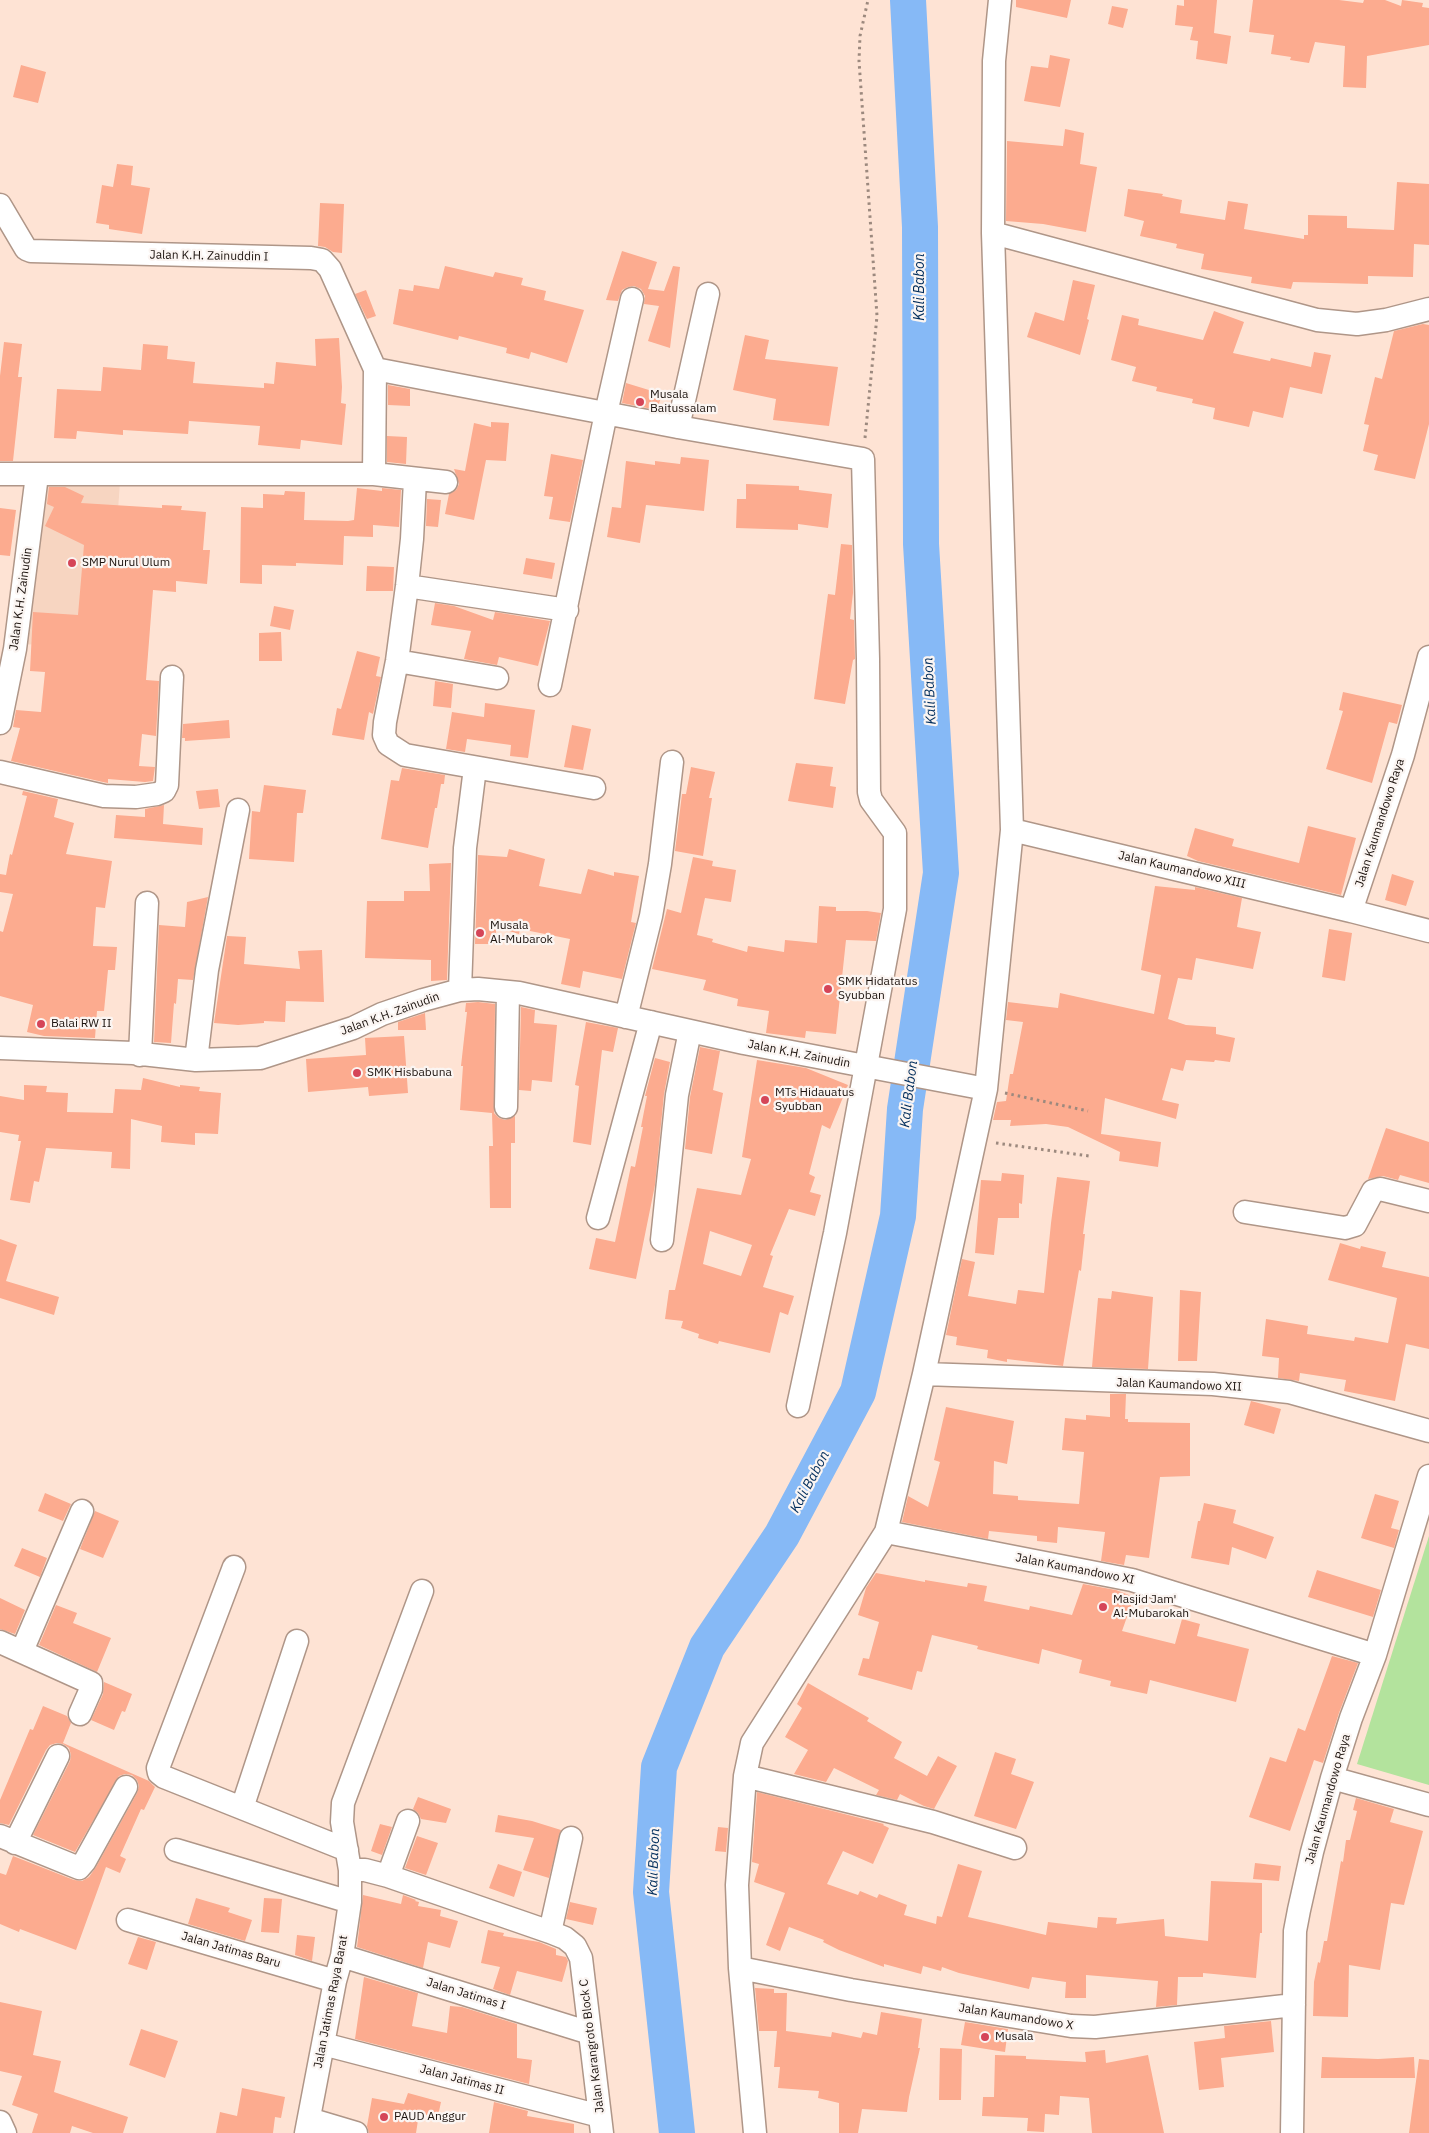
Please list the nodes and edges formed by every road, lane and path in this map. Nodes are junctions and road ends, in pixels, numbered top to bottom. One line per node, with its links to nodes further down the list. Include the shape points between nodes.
1 (868, 0): 11 (path, via 860,36 859,61 877,316)
2 (1000, 0): 4 (street, via 994,61)
3 (0, 205): 8 (street, Jalan K.H. Zainuddin I, via 26,249 31,252 322,260 330,269)
4 (993, 233): 7 (street, via 1317,320 1357,324); 30 (street)
5 (708, 294): 10 (street)
6 (632, 299): 9 (street)
7 (1429, 309)
8 (375, 369): 9 (street); 13 (street)
9 (606, 413): 10 (street); 18 (street)
10 (678, 427): 11 (street)
11 (862, 459): 42 (street, via 869,792 895,838 895,909)
12 (0, 474): 14 (street)
13 (374, 474): 14 (street); 15 (street)
14 (38, 475): 24 (street, Jalan K.H. Zainudin, via 15,649)
15 (415, 480): 16 (street); 17 (street)
16 (446, 482)
17 (407, 586): 18 (street); 19 (street)
18 (567, 610): 23 (street)
19 (397, 661): 22 (street); 26 (street, via 385,722 384,735 388,744 405,755)
20 (1429, 661): 32 (street, Jalan Kaumandowo Raya, via 1403,755)
21 (172, 677): 27 (street, via 167,785 164,791 104,796)
22 (497, 678)
23 (550, 685)
24 (0, 722)
25 (672, 762): 36 (street, via 651,916)
26 (475, 768): 28 (street); 34 (street, via 465,848)
27 (0, 772)
28 (594, 788)
29 (238, 810): 41 (street, via 207,970)
30 (1012, 830): 32 (street, Jalan Kaumandowo XIII); 43 (street)
31 (147, 903): 40 (street)
32 (1351, 911): 33 (street)
33 (1429, 931)
34 (460, 990): 35 (street, Jalan K.H. Zainudin); 41 (street, Jalan K.H. Zainudin, via 260,1058)
35 (508, 992): 36 (street, Jalan K.H. Zainudin); 44 (street)
36 (626, 1017): 37 (street, Jalan K.H. Zainudin)
37 (651, 1022): 38 (street, Jalan K.H. Zainudin); 50 (street)
38 (690, 1031): 42 (street, Jalan K.H. Zainudin); 51 (street, via 677,1095)
39 (0, 1048): 40 (street, Jalan K.H. Zainudin)
40 (140, 1055): 41 (street, Jalan K.H. Zainudin)
41 (196, 1060)
42 (866, 1067): 43 (street, Jalan K.H. Zainudin); 53 (street)
43 (983, 1088): 45 (path); 46 (street)
44 (506, 1107)
45 (1088, 1112)
46 (975, 1140): 47 (path); 52 (street)
47 (1089, 1156)
48 (1429, 1201): 49 (street, via 1380,1189 1373,1191 1355,1225 1345,1228)
49 (1244, 1212)
50 (598, 1218)
51 (662, 1240)
52 (924, 1374): 54 (street, Jalan Kaumandowo XII, via 1213,1384 1289,1392); 57 (street)
53 (798, 1406)
54 (1429, 1431)
55 (1429, 1476): 63 (street, Jalan Kaumandowo Raya)
56 (82, 1511): 62 (street)
57 (886, 1532): 63 (street, Jalan Kaumandowo XI, via 1132,1580); 66 (street, via 752,1743)
58 (234, 1567): 70 (street, via 158,1768 164,1777)
59 (422, 1591): 76 (street, Jalan Jatimas Raya Barat, via 343,1803 342,1822)
60 (298, 1641): 70 (street)
61 (0, 1642): 62 (street)
62 (22, 1651): 64 (street, via 91,1683)
63 (1375, 1655): 67 (street, Jalan Kaumandowo Raya)
64 (80, 1714)
65 (58, 1756): 73 (street)
66 (745, 1776): 74 (street, via 934,1822); 82 (street, via 737,1885)
67 (1332, 1778): 69 (street); 84 (street, Jalan Kaumandowo Raya, via 1295,1930)
68 (126, 1787): 73 (street, via 78,1868)
69 (1429, 1805)
70 (242, 1808): 76 (street)
71 (408, 1821): 77 (street)
72 (571, 1838): 80 (street)
73 (8, 1839)
74 (1015, 1848)
75 (176, 1850): 78 (street)
76 (348, 1860): 77 (street, via 365,1870); 78 (street, Jalan Jatimas Raya Barat)
77 (388, 1876): 80 (street)
78 (350, 1902): 81 (street, Jalan Jatimas Raya Barat)
79 (128, 1920): 83 (street, Jalan Jatimas Baru)
80 (550, 1932): 85 (street, Jalan Karangroto Block C, via 565,1938 582,1958)
81 (342, 1956): 83 (street, Jalan Jatimas Raya Barat); 85 (street, Jalan Jatimas I)
82 (740, 1968): 84 (street, Jalan Kaumandowo X, via 851,1990 1071,2026 1095,2027); 92 (street)
83 (335, 1981): 86 (street, Jalan Jatimas Raya Barat)
84 (1294, 2005): 93 (street, Jalan Kaumandowo Raya)
85 (590, 2032): 88 (street, Jalan Karangroto Block C)
86 (323, 2044): 88 (street, Jalan Jatimas II); 89 (street, Jalan Jatimas Raya Barat)
87 (0, 2122): 90 (street)
88 (601, 2125)
89 (308, 2126): 91 (street)
90 (5, 2133)
91 (356, 2133)
92 (755, 2133)
93 (1292, 2133)

